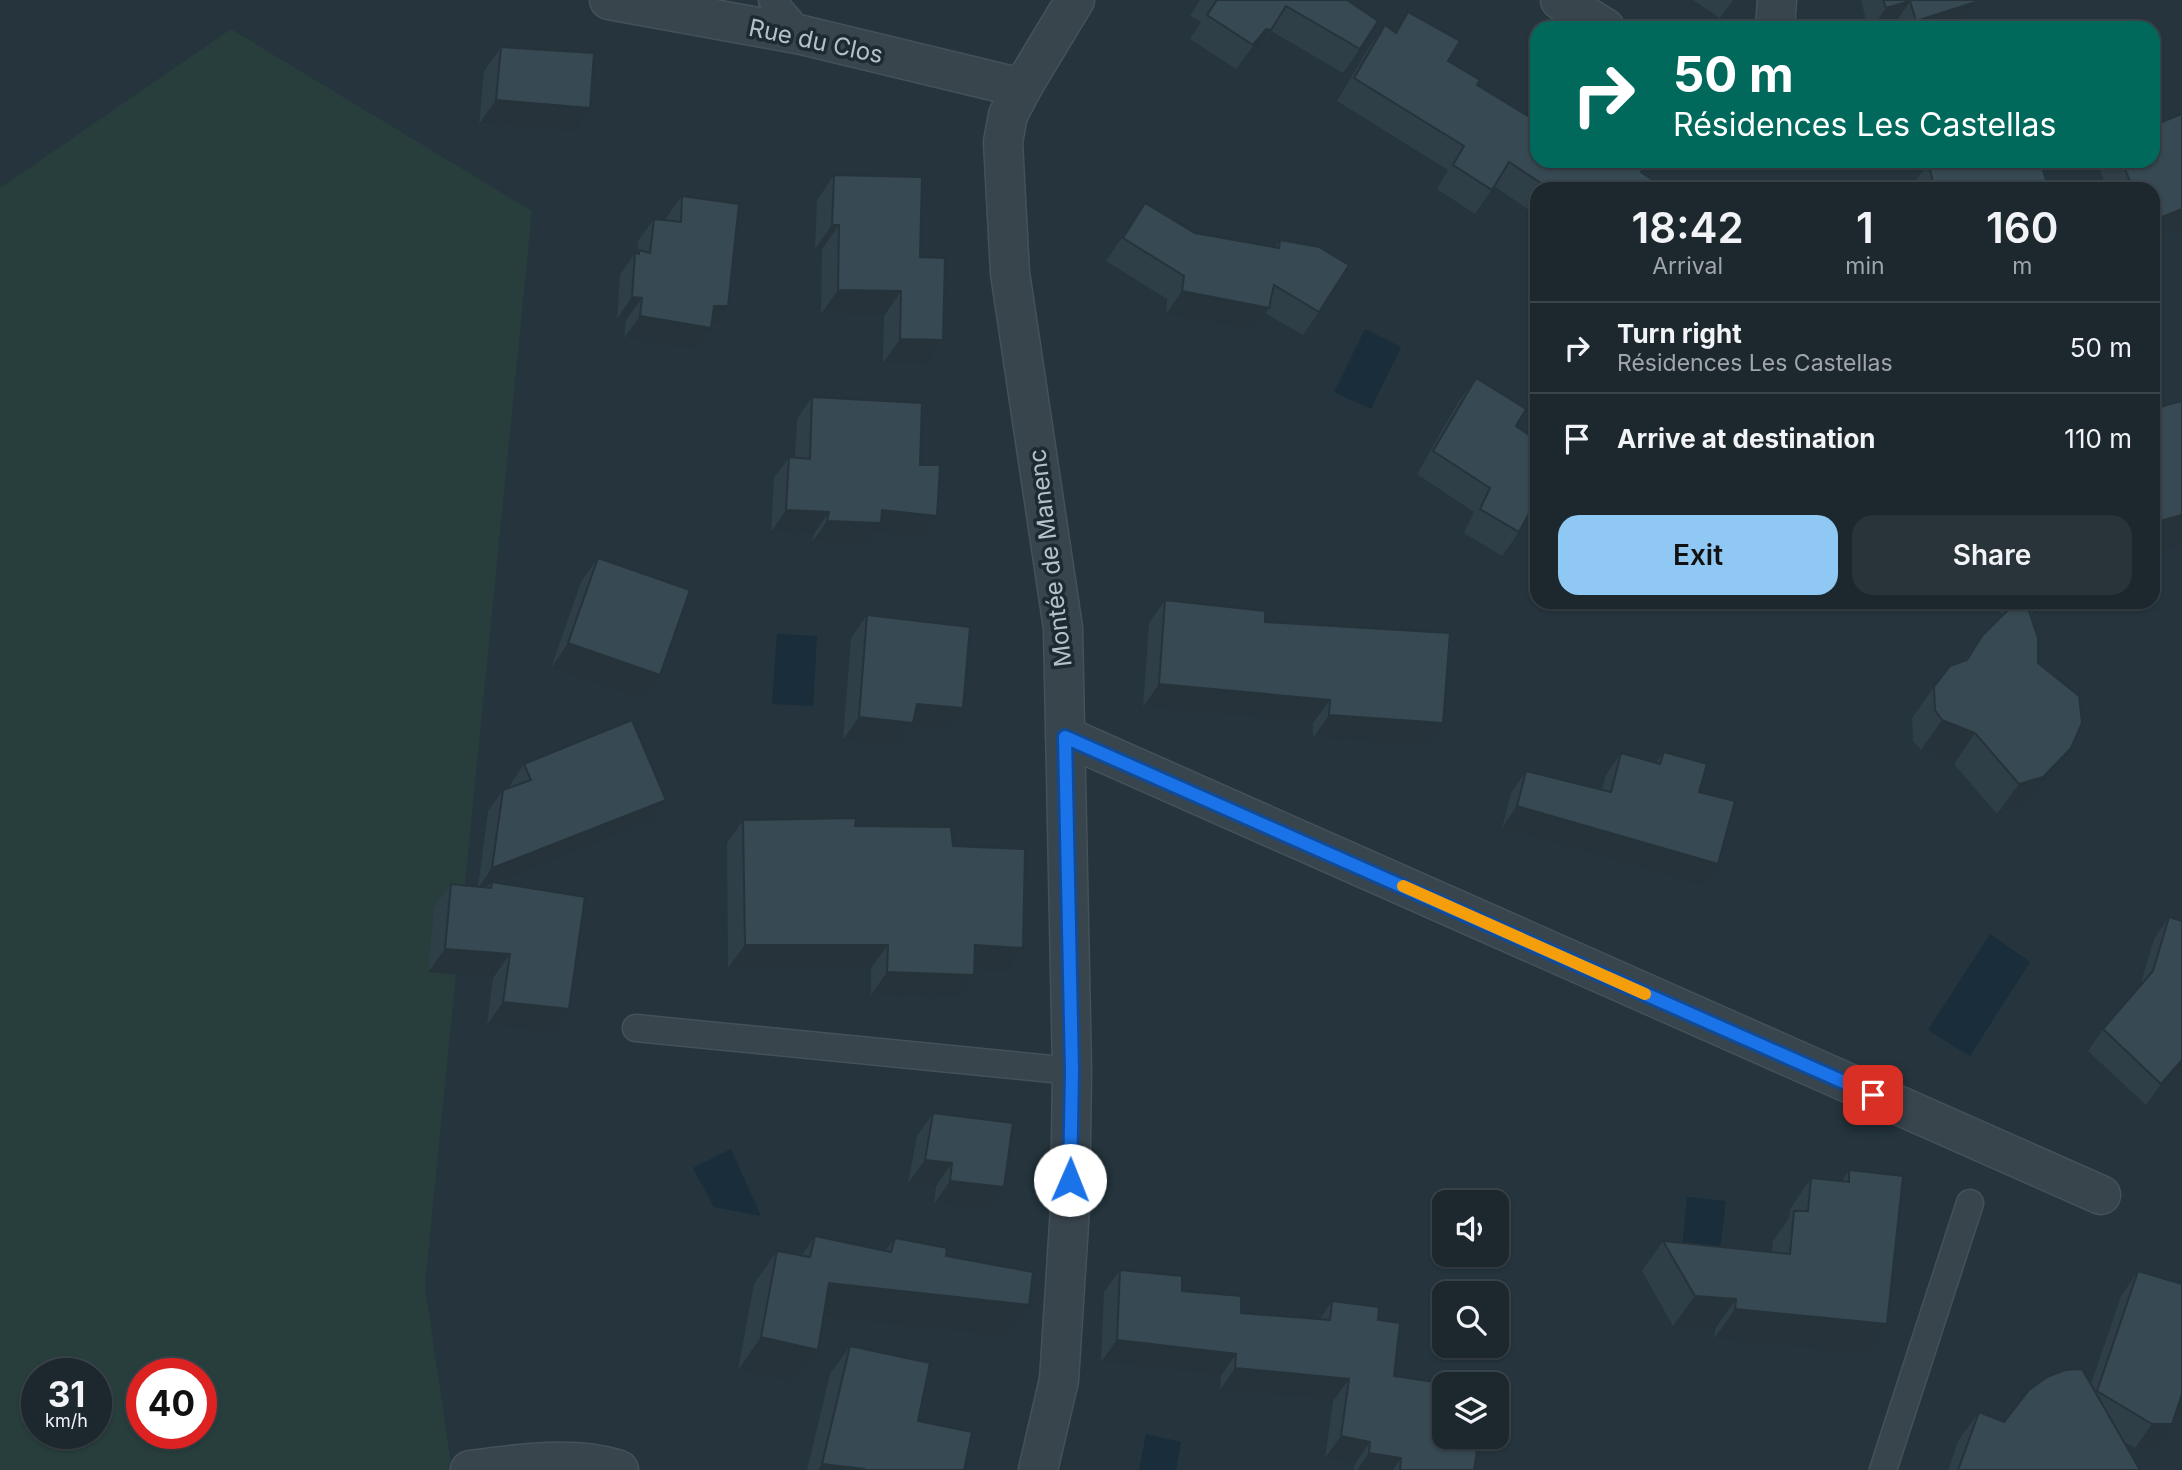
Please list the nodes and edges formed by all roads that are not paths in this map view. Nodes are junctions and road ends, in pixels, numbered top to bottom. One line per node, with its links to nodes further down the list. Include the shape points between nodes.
1 (608, 0): 6 (street, Rue du Clos)
2 (772, 0): 9 (lane)
3 (1075, 0): 10 (street, Montée de Manenc)
4 (1560, 0): 7 (street)
5 (1777, 0): 8 (street)
6 (686, 9): 9 (street, Rue du Clos)
7 (1594, 21)
8 (1776, 21)
9 (802, 35): 10 (street, Rue du Clos)
10 (1022, 88): 11 (street, Montée de Manenc, via 1007,124 1003,185 1010,273 1063,628)
11 (1065, 737): 13 (street, Montée de Manenc); 14 (street)
12 (636, 1028): 13 (lane)
13 (1072, 1071): 18 (street, Montée de Manenc, via 1070,1208 1059,1380)
14 (2101, 1195)
15 (1970, 1203): 19 (lane)
16 (470, 1470): 17 (street, via 556,1464)
17 (619, 1470)
18 (1038, 1470)
19 (1883, 1470)

